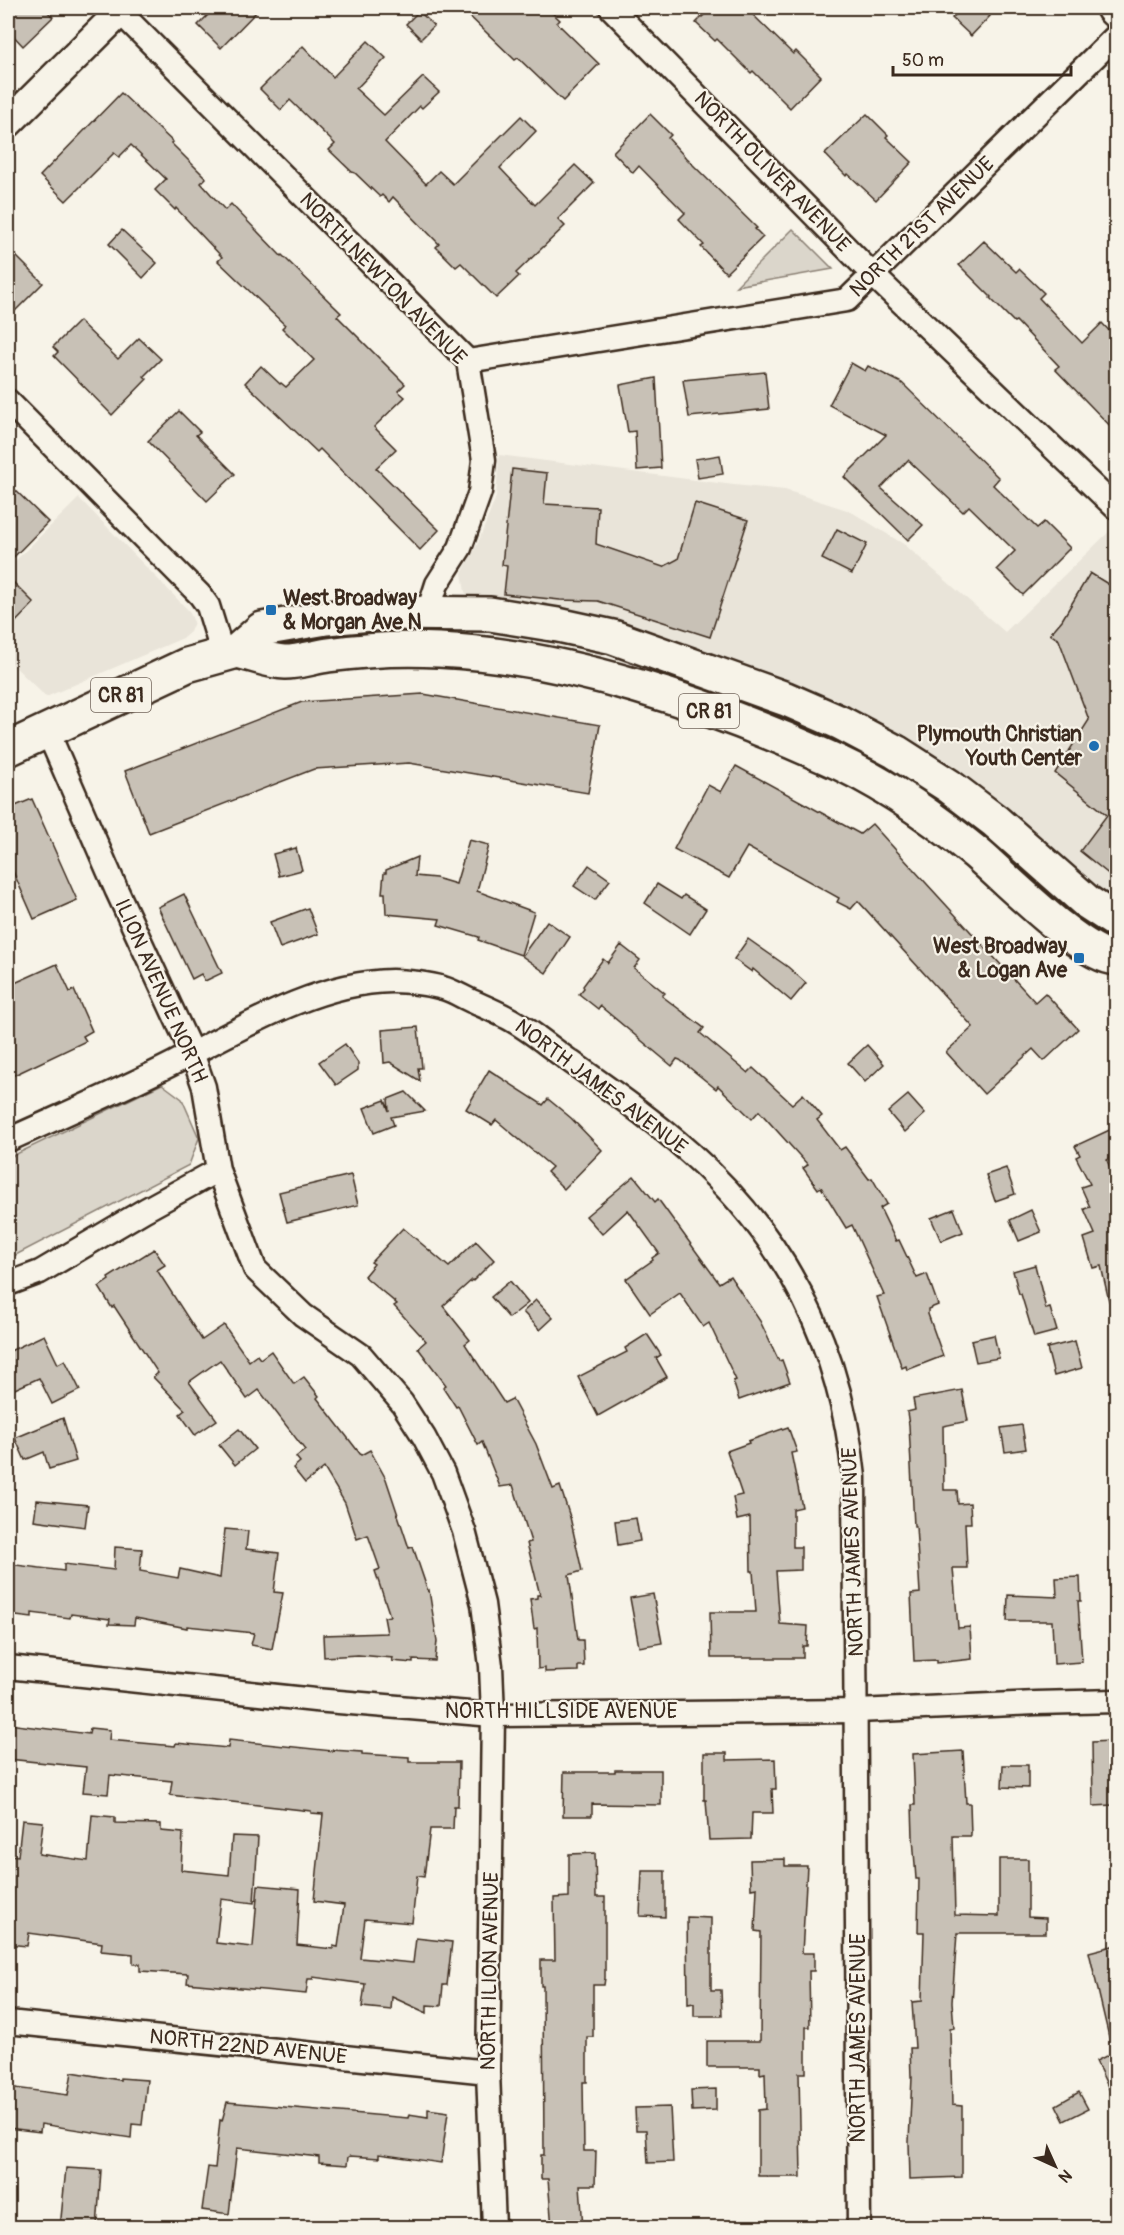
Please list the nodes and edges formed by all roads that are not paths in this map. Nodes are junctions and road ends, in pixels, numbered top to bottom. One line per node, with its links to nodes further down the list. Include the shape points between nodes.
1 (611, 8): 7 (street, NORTH OLIVER AVENUE)
2 (1113, 8): 4 (main road)
3 (120, 9): 6 (street); 8 (street, NORTH NEWTON AVENUE)
4 (1116, 11)
5 (1116, 36): 7 (street, NORTH 21ST AVENUE)
6 (8, 123)
7 (874, 276): 8 (street, NORTH 21ST AVENUE, via 847,300); 10 (street, NORTH OLIVER AVENUE)
8 (468, 362): 11 (street, NORTH NEWTON AVENUE, via 484,460 480,492 460,548 437,584)
9 (8, 401): 12 (street, via 200,595)
10 (1116, 508)
11 (428, 612): 12 (main road, CR 81, via 326,618 262,628); 15 (main road, CR 81, via 490,614 613,637 842,723 949,786 1087,902)
12 (230, 653): 13 (main road, CR 81, via 187,665); 16 (main road, CR 81, via 283,662 385,650 492,655 601,676 719,714 827,757 878,785 975,852 1066,932 1106,958)
13 (47, 730): 14 (main road, CR 81); 17 (street, ILION AVENUE NORTH)
14 (8, 749)
15 (1116, 921)
16 (1116, 958)
17 (192, 1053): 18 (street, NORTH JAMES AVENUE); 19 (street, ILION AVENUE NORTH, via 204,1087); 23 (street, NORTH JAMES AVENUE, via 270,1013 352,986 392,981 443,987 527,1030 691,1153 738,1201 793,1275 837,1380 850,1433 854,1477)
18 (8, 1140)
19 (218, 1170): 20 (street, via 40,1272); 24 (street, ILION AVENUE NORTH, via 255,1269 303,1315 361,1355 402,1403 443,1473 464,1531 483,1604)
20 (8, 1284)
21 (8, 1667): 24 (street, NORTH HILLSIDE AVENUE, via 315,1700)
22 (1116, 1701): 23 (street, NORTH HILLSIDE AVENUE)
23 (857, 1711): 24 (street, NORTH HILLSIDE AVENUE); 28 (street, NORTH JAMES AVENUE)
24 (493, 1714): 26 (street, NORTH ILION AVENUE)
25 (8, 2022): 26 (street, NORTH 22ND AVENUE)
26 (488, 2072): 27 (street, NORTH ILION AVENUE)
27 (494, 2228)
28 (859, 2228)

